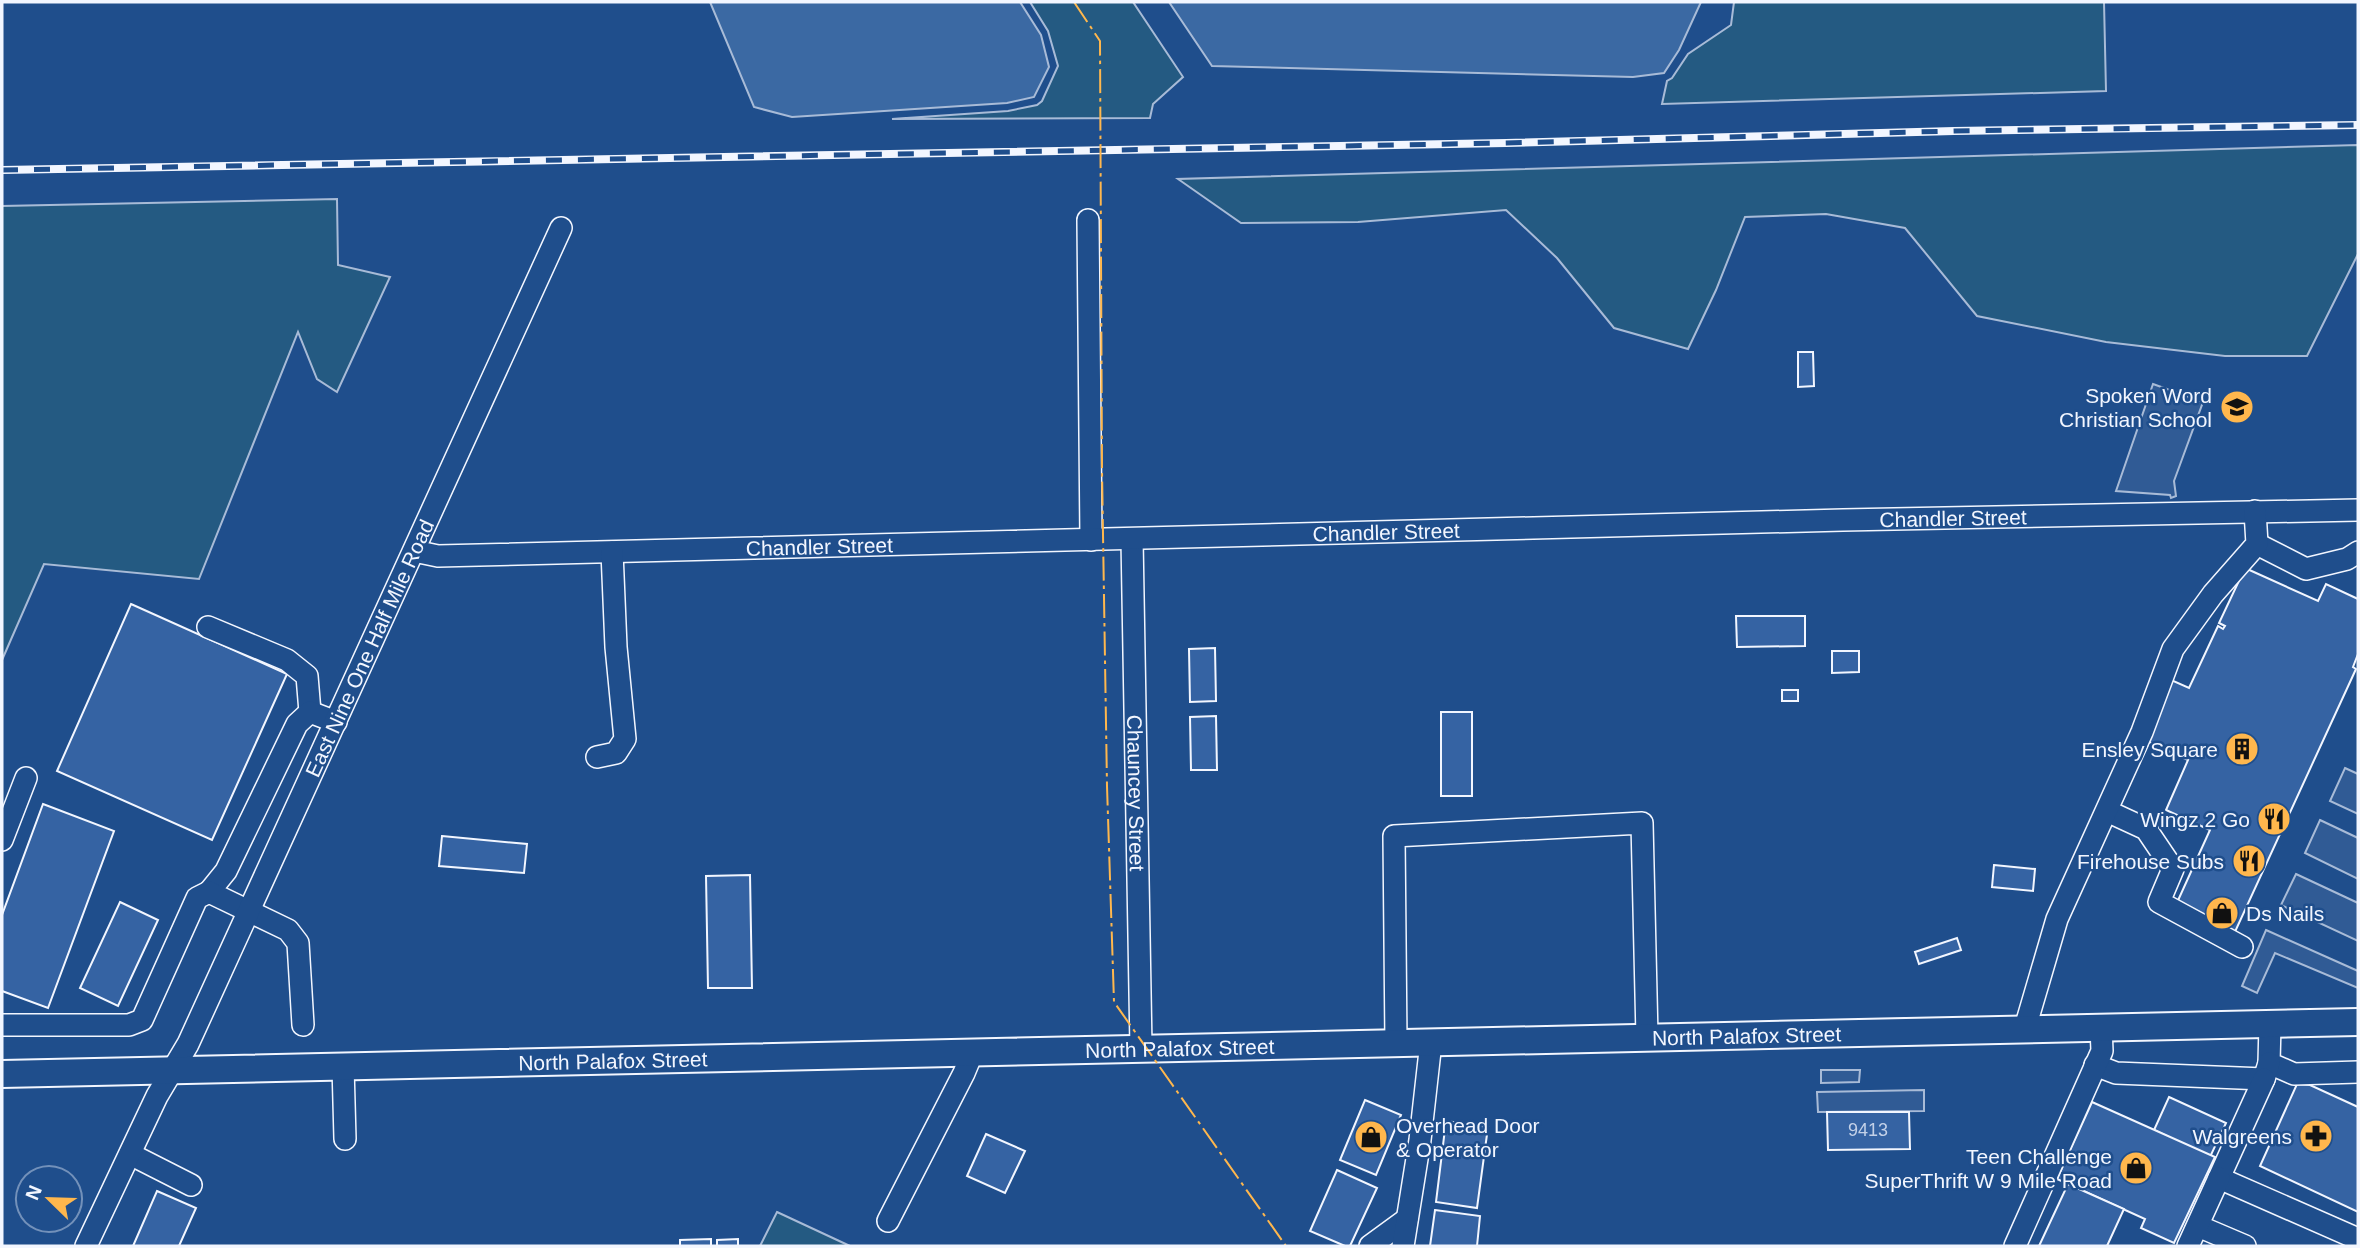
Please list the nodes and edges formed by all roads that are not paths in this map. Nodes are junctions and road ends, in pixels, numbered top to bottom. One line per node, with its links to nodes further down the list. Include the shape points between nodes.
1 (1088, 220): 6 (street)
2 (561, 228): 8 (street, East Nine One Half Mile Road)
3 (2358, 510): 4 (street, Chandler Street)
4 (2255, 511): 5 (street, Chandler Street); 7 (street)
5 (1132, 539): 6 (street, Chandler Street); 30 (street, Chauncey Street)
6 (1091, 540): 9 (street, Chandler Street)
7 (2257, 544): 10 (street, via 2306,569); 16 (street, via 2173,649)
8 (414, 551): 9 (street, Chandler Street, via 438,556); 13 (street, East Nine One Half Mile Road)
9 (612, 552): 14 (street, via 625,740 616,753)
10 (2358, 552)
11 (208, 627): 12 (street, via 287,660 307,676)
12 (310, 712): 13 (street); 18 (street, via 297,724 226,871)
13 (336, 722): 19 (street, East Nine One Half Mile Road)
14 (597, 757)
15 (26, 778): 17 (street)
16 (2107, 811): 20 (street, via 2146,829 2173,869 2159,902); 26 (street, via 2057,919)
17 (2, 840)
18 (209, 892): 19 (street); 24 (street, via 197,898 142,1020 129,1025)
19 (250, 911): 23 (street, via 288,930 298,943); 34 (street, East Nine One Half Mile Road)
20 (2242, 947)
21 (2358, 1022): 22 (main road, North Palafox Street)
22 (2270, 1024): 25 (main road, North Palafox Street); 35 (street)
23 (303, 1025)
24 (2, 1026)
25 (2101, 1027): 26 (main road, North Palafox Street); 32 (street, via 2102,1051)
26 (2025, 1028): 27 (main road, North Palafox Street)
27 (1647, 1037): 28 (main road, North Palafox Street); 29 (street, via 1642,823 1394,836)
28 (1431, 1042): 29 (main road, North Palafox Street); 42 (street)
29 (1396, 1043): 30 (main road, North Palafox Street)
30 (1141, 1048): 31 (main road, North Palafox Street)
31 (969, 1053): 33 (main road, North Palafox Street); 43 (street, via 964,1073)
32 (2095, 1065): 35 (street, via 2116,1073); 49 (street)
33 (343, 1066): 34 (main road, North Palafox Street); 38 (street)
34 (175, 1069): 37 (main road, North Palafox Street); 39 (street, East Nine One Half Mile Road)
35 (2266, 1071): 36 (street); 40 (street)
36 (2358, 1072)
37 (2, 1074)
38 (345, 1139)
39 (130, 1154): 41 (street); 46 (street, East Nine One Half Mile Road)
40 (2219, 1178): 44 (street); 45 (street)
41 (191, 1185)
42 (1407, 1219): 47 (street); 48 (street)
43 (888, 1221)
44 (2198, 1226): 50 (street); 51 (street)
45 (2358, 1243)
46 (86, 1246)
47 (1370, 1246)
48 (1403, 1246)
49 (2015, 1246)
50 (2188, 1246)
51 (2245, 1246)

